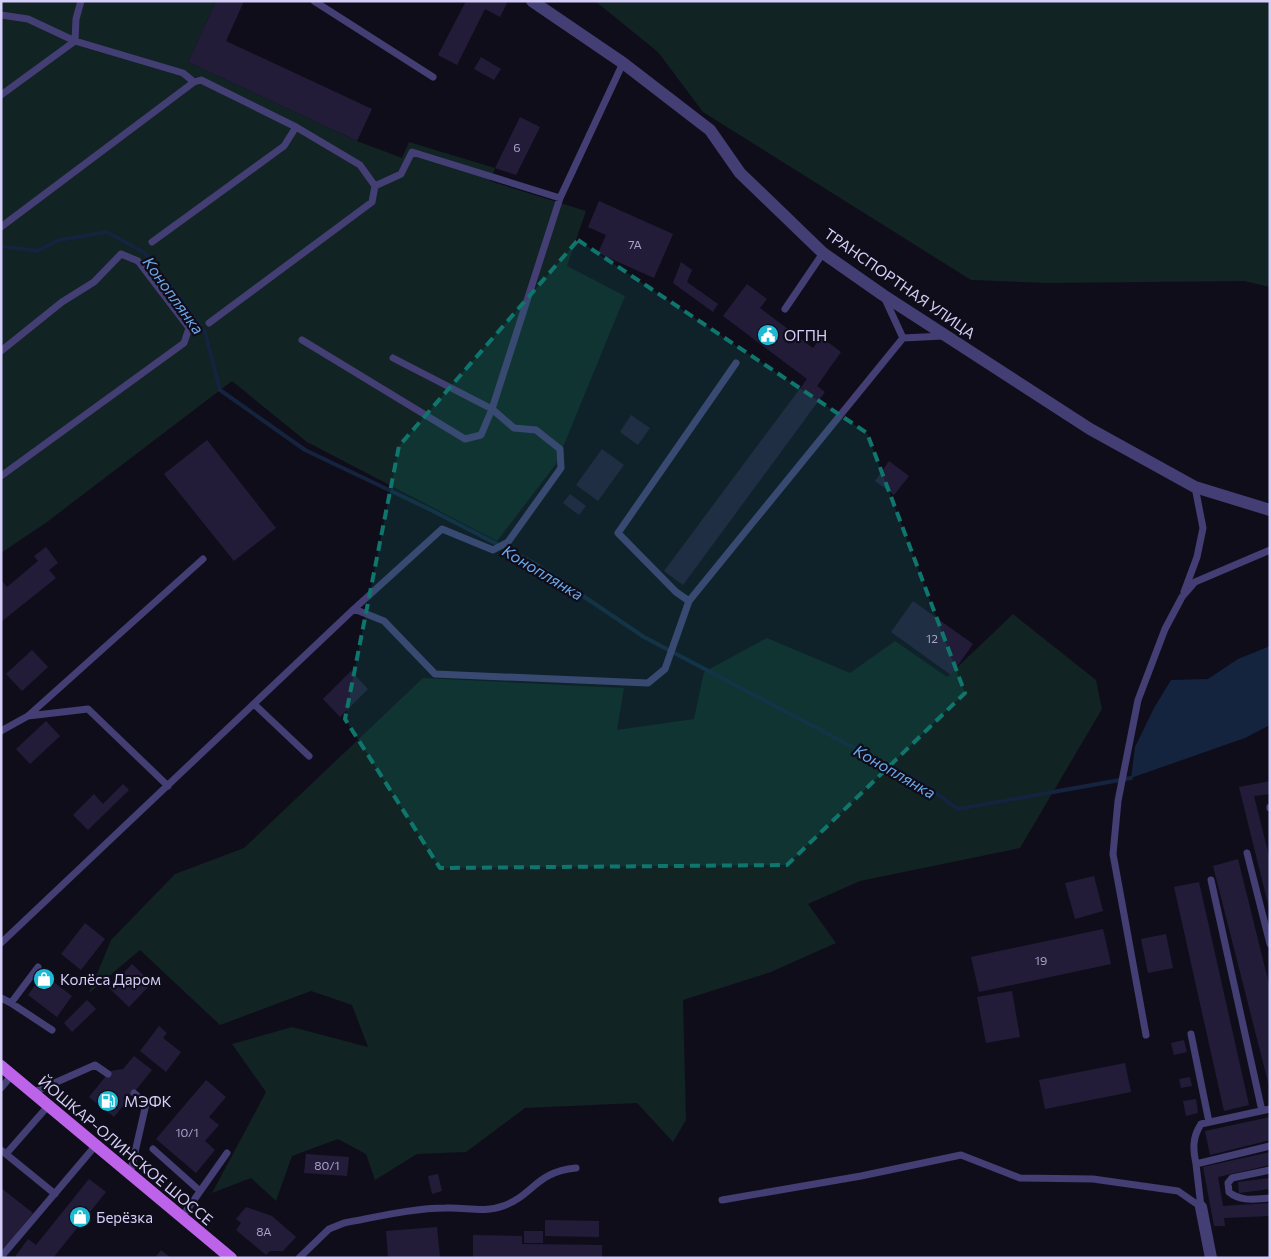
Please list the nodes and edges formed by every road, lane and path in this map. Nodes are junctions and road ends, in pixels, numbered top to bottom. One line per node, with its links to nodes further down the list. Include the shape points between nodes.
1 (81, 1): 5 (lane)
2 (314, 1): 7 (lane)
3 (532, 1): 6 (street, ТРАНСПОРТНАЯ УЛИЦА)
4 (1, 15): 5 (lane, via 28,19)
5 (75, 41): 8 (lane, via 182,73); 9 (lane)
6 (623, 63): 12 (lane); 15 (street, ТРАНСПОРТНАЯ УЛИЦА, via 710,130 740,173)
7 (433, 77)
8 (194, 82): 10 (lane, via 201,80); 13 (lane)
9 (1, 95)
10 (296, 127): 11 (lane, via 360,166); 14 (lane, via 284,146)
11 (375, 186): 12 (lane, via 401,174 412,152); 18 (lane, via 372,202)
12 (560, 198): 25 (lane)
13 (1, 227)
14 (152, 242)
15 (823, 253): 16 (street, ТРАНСПОРТНАЯ УЛИЦА); 17 (lane)
16 (883, 295): 19 (street, ТРАНСПОРТНАЯ УЛИЦА); 20 (lane)
17 (785, 309)
18 (209, 323)
19 (946, 336): 20 (lane); 27 (street, ТРАНСПОРТНАЯ УЛИЦА, via 1090,429)
20 (903, 338): 32 (lane)
21 (302, 340): 25 (lane, via 465,439 481,435)
22 (1, 352): 26 (lane, via 62,302 94,282 121,254 138,261 189,328 184,343)
23 (393, 358): 25 (lane)
24 (736, 363): 32 (lane, via 618,533)
25 (492, 409): 33 (lane, via 514,428 536,430 560,449 561,468 508,542 493,550 442,529)
26 (1, 476)
27 (1195, 487): 28 (street, ТРАНСПОРТНАЯ УЛИЦА); 31 (lane, via 1203,528 1197,557)
28 (1270, 510)
29 (1270, 550): 31 (lane, via 1195,582)
30 (203, 559): 35 (lane)
31 (1182, 597): 48 (lane, via 1165,629 1138,700 1118,801 1113,854)
32 (689, 601): 33 (lane, via 665,669 648,683 434,674 384,621)
33 (354, 609): 34 (lane)
34 (254, 704): 37 (lane); 38 (lane)
35 (28, 716): 36 (lane); 38 (lane, via 88,709)
36 (1, 731)
37 (309, 756)
38 (168, 786): 41 (lane)
39 (1247, 854): 42 (lane)
40 (1211, 880): 56 (lane)
41 (1, 943)
42 (1270, 944)
43 (38, 967): 45 (lane)
44 (1, 998): 45 (lane)
45 (11, 1003): 46 (lane)
46 (52, 1030)
47 (1191, 1034): 57 (lane)
48 (1146, 1035)
49 (1, 1066): 51 (main road, ЙОШКАР-ОЛИНСКОЕ ШОССЕ)
50 (108, 1074): 53 (lane, via 95,1065)
51 (12, 1075): 52 (lane); 53 (main road, ЙОШКАР-ОЛИНСКОЕ ШОССЕ)
52 (1, 1088)
53 (32, 1093): 55 (main road, ЙОШКАР-ОЛИНСКОЕ ШОССЕ)
54 (134, 1093): 66 (lane, via 146,1104)
55 (48, 1106): 58 (main road, ЙОШКАР-ОЛИНСКОЕ ШОССЕ); 61 (lane)
56 (1266, 1110): 57 (lane)
57 (1210, 1122): 63 (lane, via 1201,1124 1195,1134)
58 (96, 1146): 66 (main road, ЙОШКАР-ОЛИНСКОЕ ШОССЕ); 68 (lane)
59 (1270, 1146): 63 (lane)
60 (153, 1149): 67 (lane)
61 (4, 1152): 68 (lane)
62 (227, 1153): 67 (lane)
63 (1196, 1164): 71 (lane)
64 (576, 1168): 75 (lane, via 559,1170 543,1177 503,1207 485,1210 445,1208 344,1223 330,1229)
65 (1270, 1170): 69 (lane, via 1232,1178 1228,1183 1229,1192 1236,1197)
66 (130, 1174): 72 (main road, ЙОШКАР-ОЛИНСКОЕ ШОССЕ)
67 (200, 1191): 72 (lane)
68 (55, 1194): 73 (lane)
69 (1270, 1198)
70 (722, 1200): 71 (lane, via 960,1155 1020,1178 1093,1179 1178,1191)
71 (1201, 1206): 76 (street)
72 (182, 1217): 74 (main road, ЙОШКАР-ОЛИНСКОЕ ШОССЕ)
73 (1, 1257)
74 (231, 1258)
75 (299, 1258)
76 (1211, 1258)

